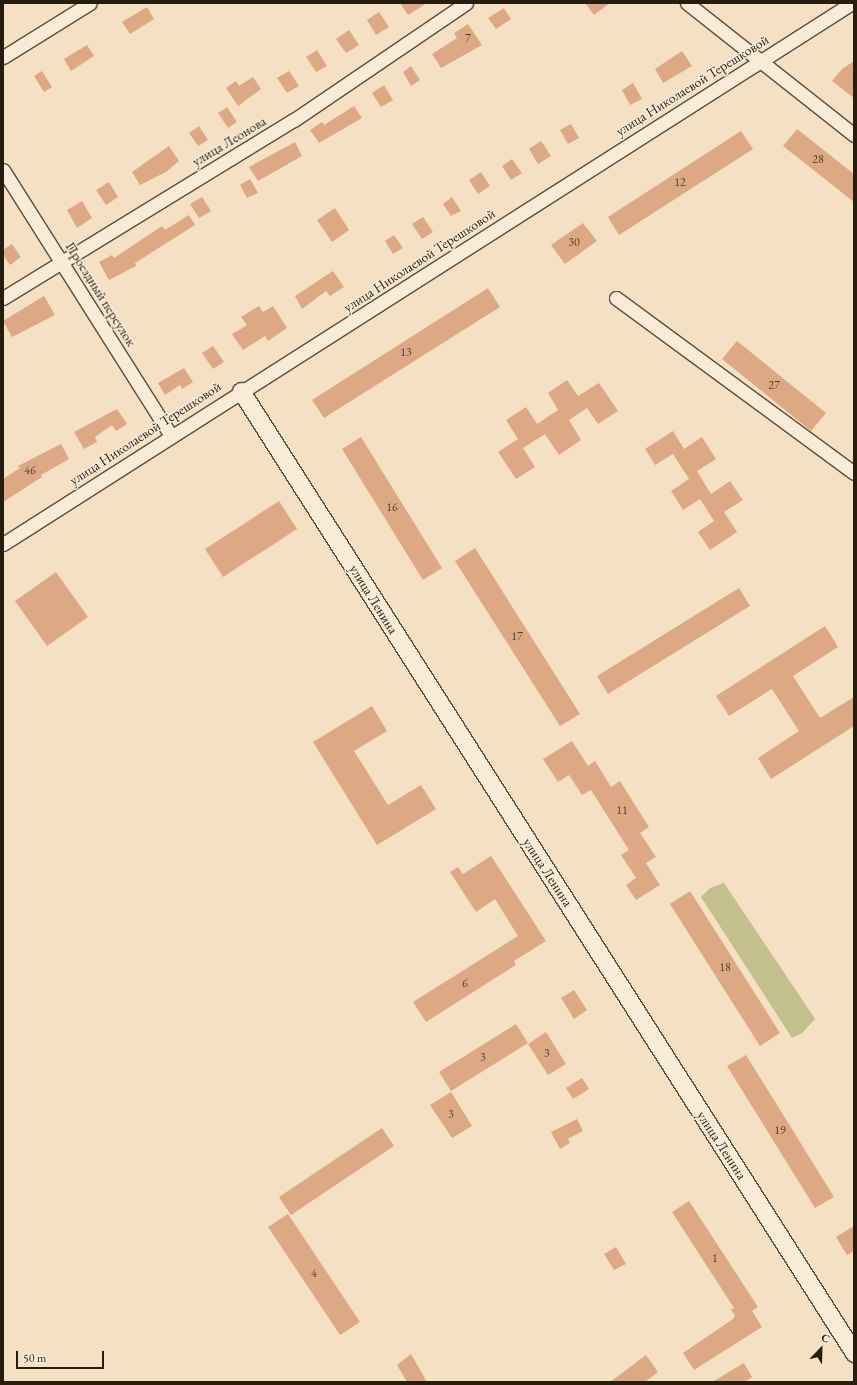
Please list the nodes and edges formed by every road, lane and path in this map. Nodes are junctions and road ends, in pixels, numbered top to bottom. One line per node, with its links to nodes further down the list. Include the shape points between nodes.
1 (90, 3): 5 (street)
2 (466, 3): 9 (street, улица Леонова, via 294,120)
3 (687, 3): 6 (street)
4 (852, 3): 6 (street, улица Николаевой Терешковой)
5 (3, 57)
6 (760, 61): 7 (street); 12 (street, улица Николаевой Терешковой)
7 (854, 135)
8 (3, 170): 9 (street, Проездный переулок)
9 (61, 262): 10 (street, улица Леонова); 13 (street, Проездный переулок)
10 (3, 298)
11 (616, 298): 14 (street)
12 (241, 391): 13 (street, улица Николаевой Терешковой); 16 (street, улица Ленина)
13 (172, 436): 15 (street, улица Николаевой Терешковой)
14 (854, 473)
15 (3, 544)
16 (854, 1353)

